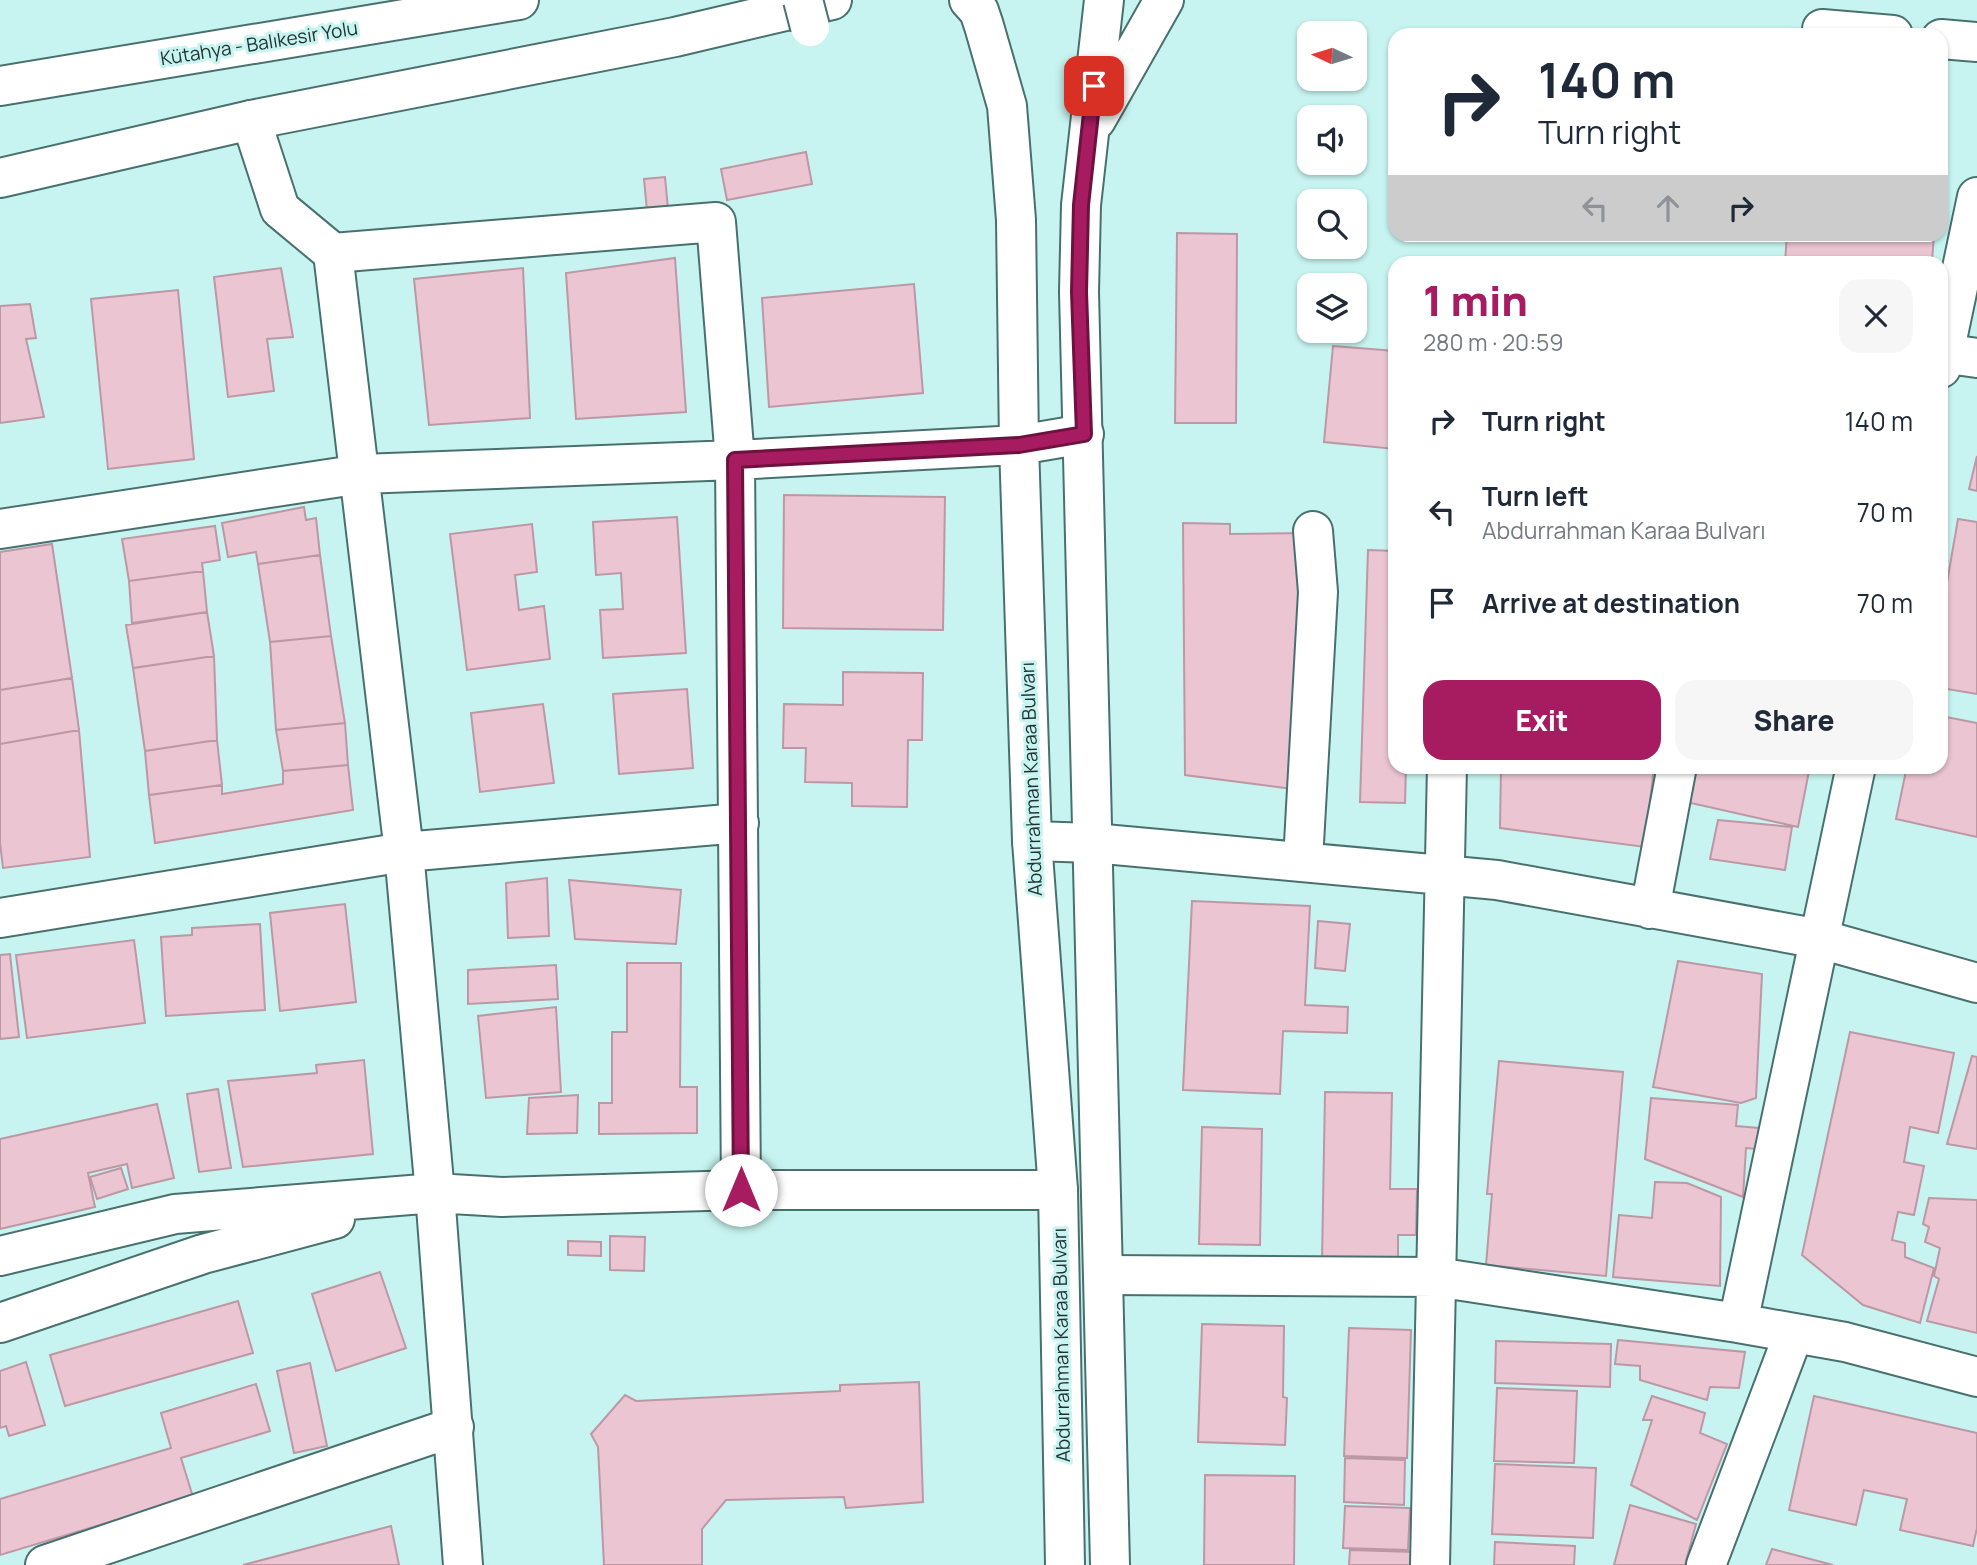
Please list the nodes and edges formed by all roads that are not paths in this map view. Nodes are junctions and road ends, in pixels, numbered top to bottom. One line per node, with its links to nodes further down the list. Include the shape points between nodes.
1 (519, 0): 8 (main road, Kütahya - Balıkesir Yolu)
2 (1104, 0): 10 (main road)
3 (1164, 0): 10 (main road)
4 (815, 9): 9 (main road)
5 (977, 9): 16 (main road, Abdurrahman Karaa Bulvarı, via 1007,106 1016,220)
6 (1948, 40): 7 (main road)
7 (1977, 42)
8 (0, 86)
9 (251, 120): 11 (main road); 13 (main road, via 280,209)
10 (1088, 134): 15 (main road, via 1079,292)
11 (0, 178)
12 (1977, 197): 14 (main road)
13 (333, 253): 17 (main road, via 716,222); 18 (main road)
14 (1951, 358)
15 (1084, 434): 16 (main road); 26 (main road)
16 (1019, 445): 17 (main road); 25 (main road, Abdurrahman Karaa Bulvarı)
17 (735, 460): 18 (main road); 24 (main road)
18 (361, 474): 19 (main road); 27 (main road)
19 (0, 529)
20 (1312, 531): 28 (main road, via 1318,592)
21 (1447, 774): 29 (main road)
22 (1675, 774): 30 (main road)
23 (1854, 774): 32 (main road)
24 (739, 823): 27 (main road); 34 (main road)
25 (1032, 841): 26 (main road); 35 (main road, Abdurrahman Karaa Bulvarı)
26 (1093, 843): 28 (main road); 38 (main road)
27 (404, 852): 31 (main road); 36 (main road)
28 (1303, 861): 29 (main road)
29 (1445, 875): 30 (main road, via 1497,880); 39 (main road)
30 (1650, 909): 32 (main road)
31 (0, 918)
32 (1820, 939): 33 (main road); 41 (main road)
33 (1977, 983)
34 (741, 1190): 35 (main road); 36 (main road, via 502,1198)
35 (1058, 1190): 47 (main road, Abdurrahman Karaa Bulvarı)
36 (435, 1193): 37 (main road, via 175,1214); 40 (main road, via 203,1254); 44 (main road)
37 (0, 1256)
38 (1104, 1275): 39 (main road); 48 (main road)
39 (1436, 1277): 41 (main road); 49 (main road)
40 (0, 1323)
41 (1738, 1323): 42 (main road)
42 (1794, 1333): 43 (main road); 50 (main road)
43 (1977, 1377)
44 (454, 1427): 45 (main road); 46 (main road)
45 (46, 1565)
46 (463, 1565)
47 (1065, 1565)
48 (1110, 1565)
49 (1430, 1565)
50 (1706, 1565)

